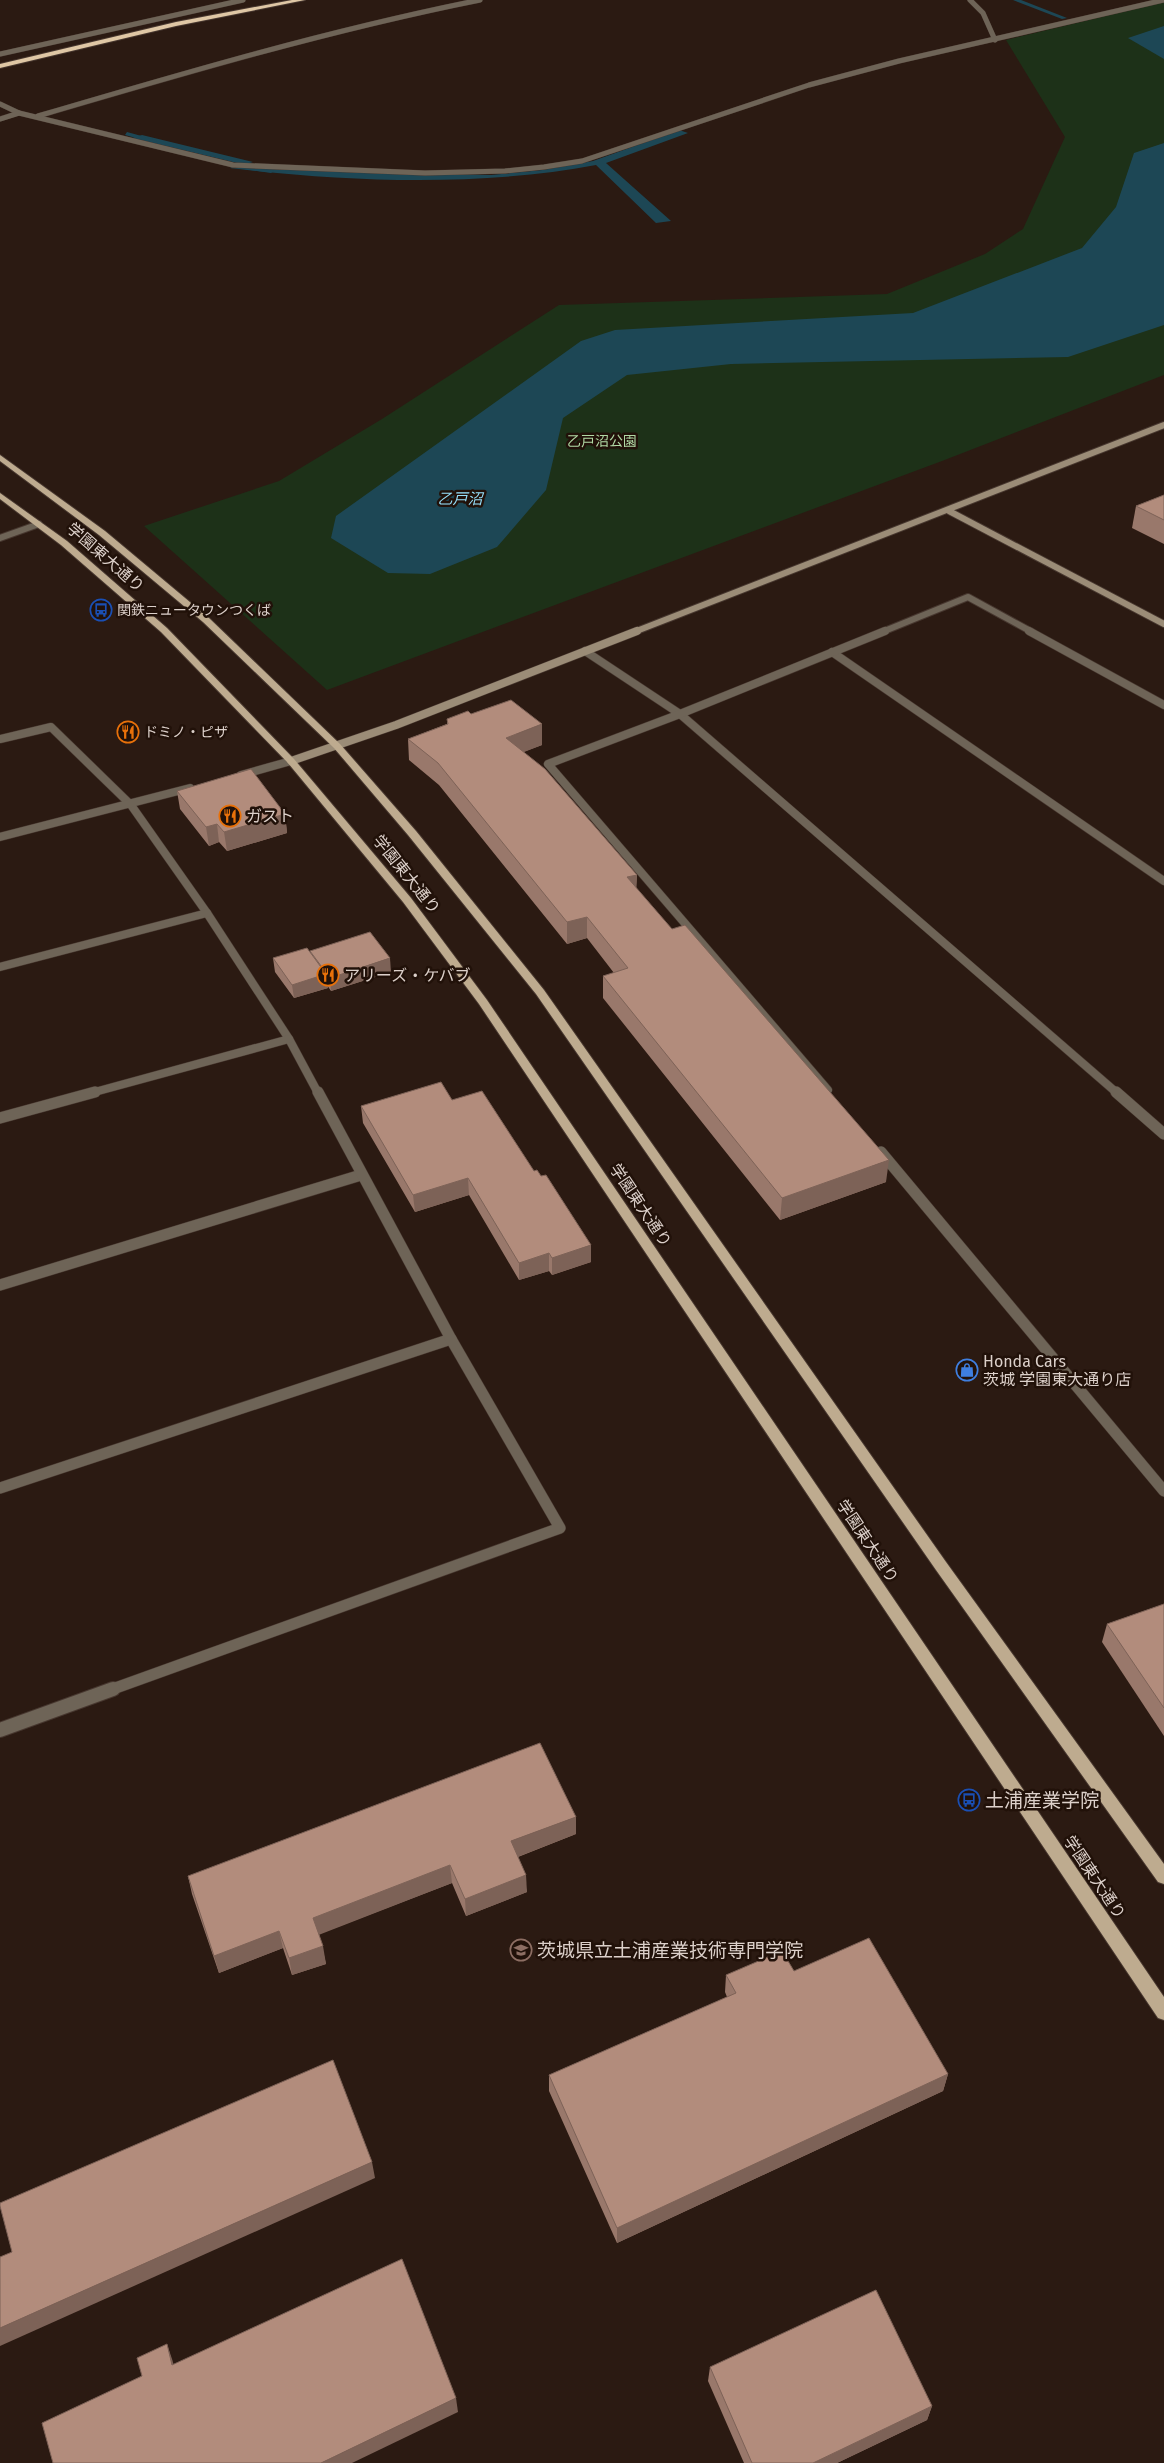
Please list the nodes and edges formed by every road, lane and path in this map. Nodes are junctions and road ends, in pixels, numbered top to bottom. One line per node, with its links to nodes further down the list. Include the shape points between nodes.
1 (243, 0): 7 (street)
2 (302, 0): 8 (highway, via 176,24)
3 (480, 0): 11 (street, via 224,61)
4 (970, 0): 6 (street, via 982,13)
5 (1164, 0): 6 (street)
6 (995, 40): 11 (street, via 809,85 582,161 500,173 233,165)
7 (0, 54)
8 (0, 66)
9 (0, 104): 10 (street)
10 (19, 113): 11 (street); 12 (street)
11 (37, 117)
12 (0, 119)
13 (1164, 425): 16 (street)
14 (0, 457): 25 (main road, 学園東大通り, via 102,533 206,620)
15 (0, 495): 17 (main road, 学園東大通り)
16 (948, 511): 19 (street); 20 (street)
17 (39, 524): 18 (street); 26 (main road, 学園東大通り, via 164,630)
18 (0, 538)
19 (1164, 624)
20 (585, 651): 23 (street); 25 (street)
21 (832, 652): 22 (street, via 968,596); 23 (street); 31 (street)
22 (1164, 705)
23 (680, 714): 35 (street, via 548,764); 37 (street)
24 (0, 739): 29 (street, via 50,727)
25 (337, 746): 26 (street); 45 (main road, 学園東大通り, via 540,992 947,1574)
26 (291, 761): 27 (street); 46 (main road, 学園東大通り, via 407,900 483,1002)
27 (236, 776)
28 (198, 786): 29 (street)
29 (131, 804): 30 (street); 32 (street)
30 (0, 837)
31 (1164, 881)
32 (207, 913): 33 (street); 34 (street)
33 (0, 967)
34 (289, 1039): 36 (street); 39 (street)
35 (834, 1096)
36 (0, 1118)
37 (1164, 1134)
38 (873, 1142): 43 (street)
39 (361, 1175): 40 (street); 41 (street)
40 (0, 1285)
41 (451, 1339): 42 (street); 44 (street, via 560,1528)
42 (0, 1488)
43 (1164, 1491)
44 (0, 1730)
45 (1164, 1877)
46 (1164, 2012)

